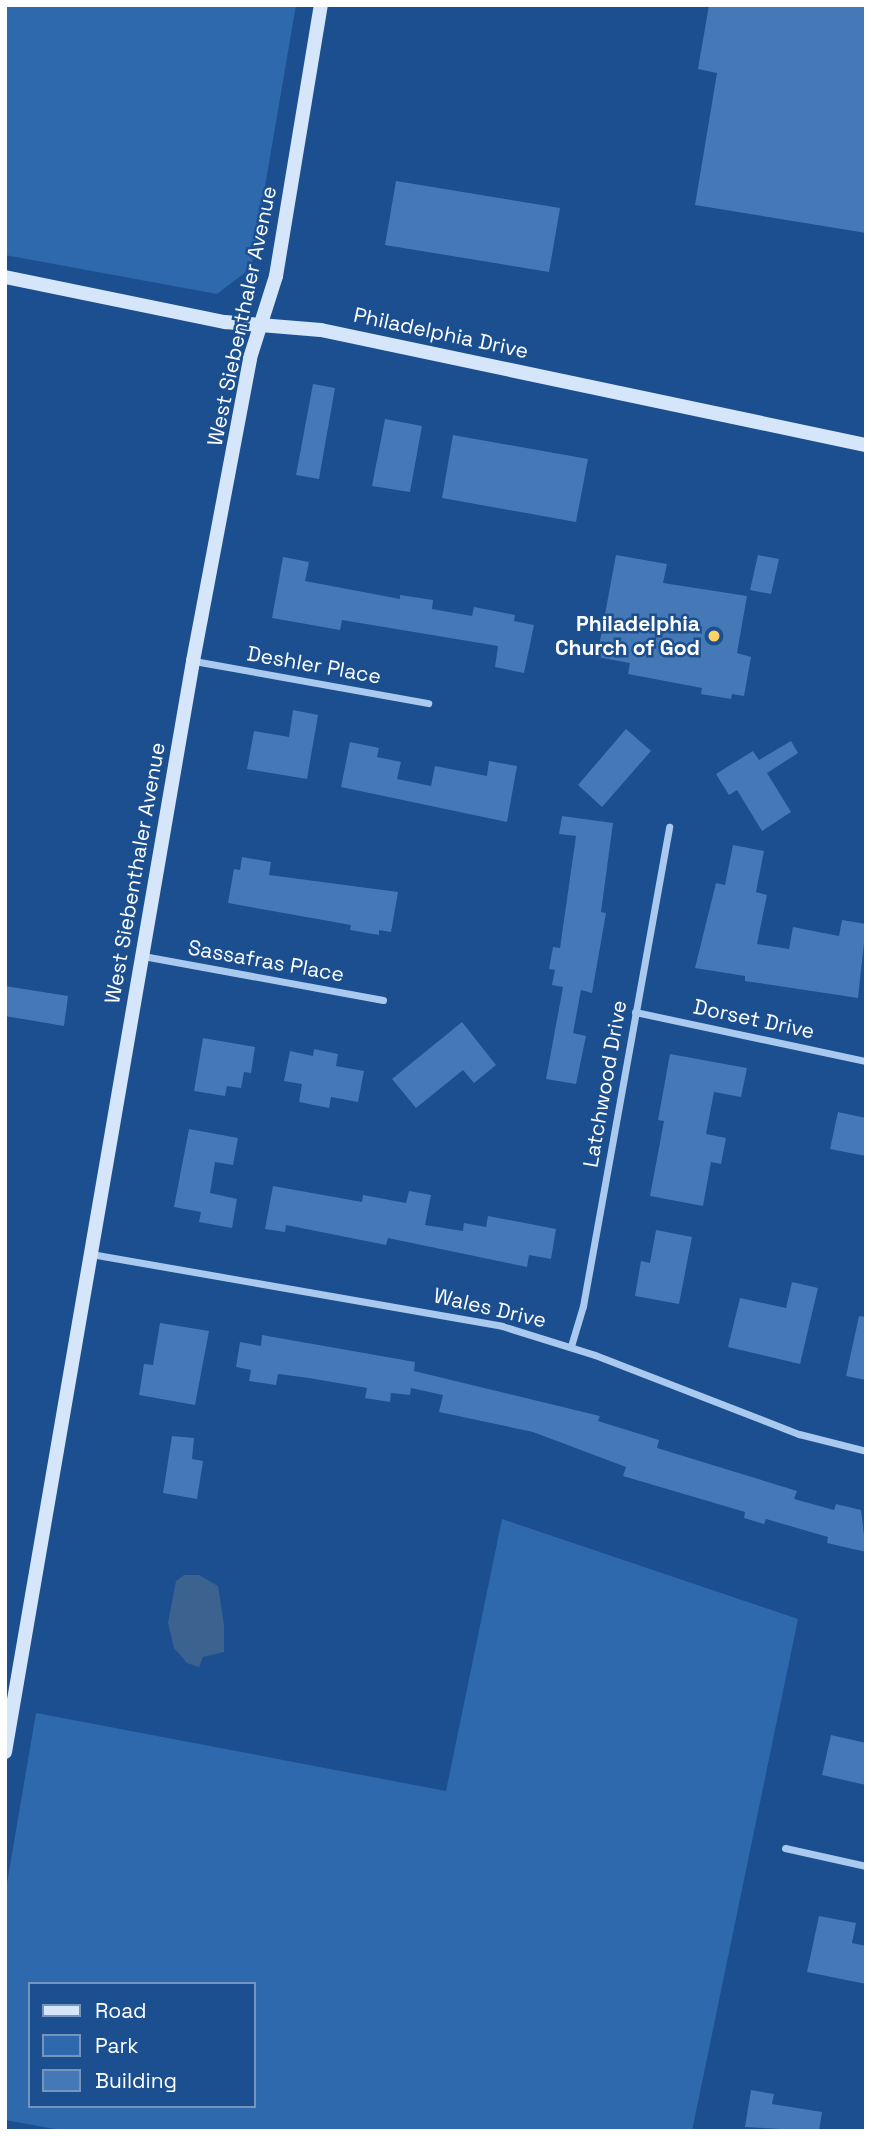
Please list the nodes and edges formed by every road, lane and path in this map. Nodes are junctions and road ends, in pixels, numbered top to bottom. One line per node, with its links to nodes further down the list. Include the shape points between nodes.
1 (321, 5): 3 (main road, West Siebenthaler Avenue, via 276,276)
2 (5, 277): 3 (main road, Philadelphia Drive)
3 (258, 325): 4 (main road, Philadelphia Drive, via 321,330); 5 (main road, West Siebenthaler Avenue)
4 (866, 445)
5 (193, 661): 6 (street, Deshler Place); 8 (main road, West Siebenthaler Avenue)
6 (428, 704)
7 (668, 827): 10 (street, Latchwood Drive)
8 (143, 956): 9 (street, Sassafras Place); 12 (main road, West Siebenthaler Avenue)
9 (383, 1000)
10 (635, 1012): 11 (street, Dorset Drive); 13 (street, Latchwood Drive, via 583,1306)
11 (866, 1061)
12 (92, 1254): 13 (street, Wales Drive, via 425,1310); 15 (main road, West Siebenthaler Avenue)
13 (571, 1346): 14 (street, Wales Drive, via 695,1397 799,1434)
14 (866, 1451)
15 (5, 1752)
16 (785, 1848): 17 (street)
17 (866, 1866)

